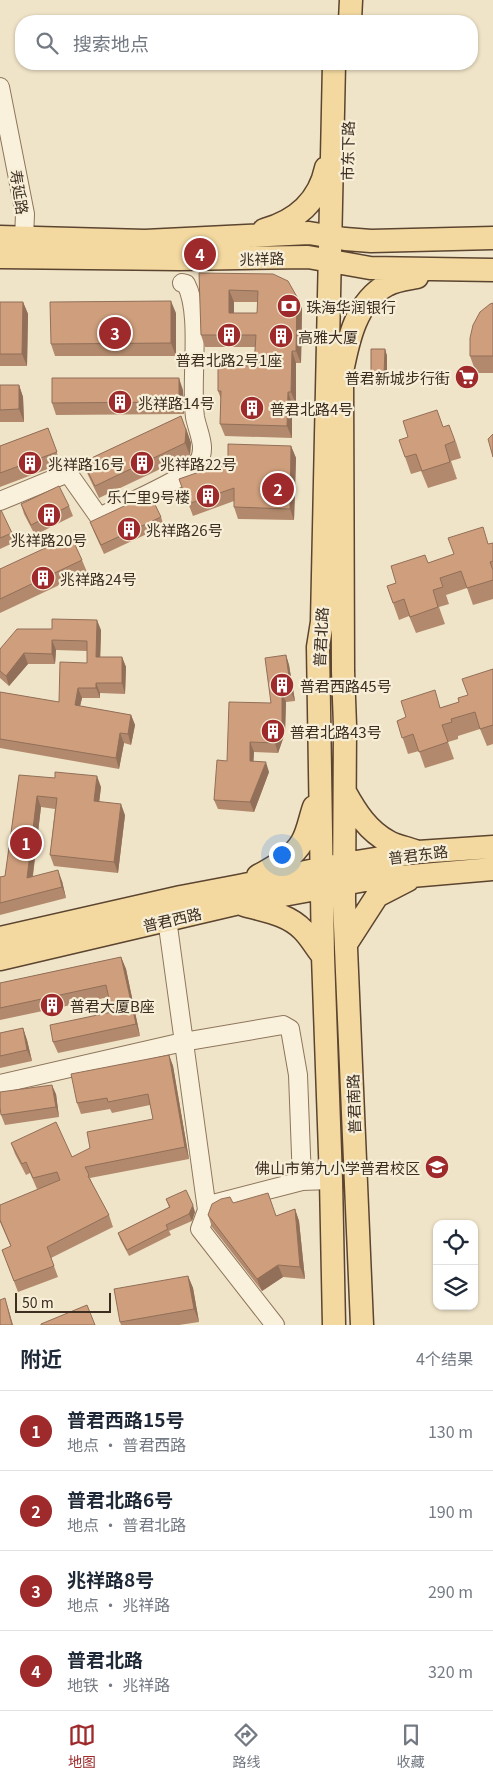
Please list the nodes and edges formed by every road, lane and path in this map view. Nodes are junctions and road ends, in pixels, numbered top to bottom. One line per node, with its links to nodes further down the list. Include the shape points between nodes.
1 (335, 0): 3 (main road)
2 (351, 0): 4 (main road)
3 (335, 15)
4 (350, 15)
5 (334, 70): 8 (main road, 市东下路)
6 (349, 70): 11 (main road, 市东下路)
7 (0, 87): 12 (street, 寿延路, via 25,214)
8 (332, 140): 10 (main road, via 317,194 305,207 292,219); 11 (main road, 市东下路)
9 (0, 237): 12 (main road, 兆祥路)
10 (232, 237): 11 (main road, 兆祥路, via 309,233); 12 (main road, 兆祥路, via 145,241)
11 (338, 237): 13 (main road, 兆祥路, via 371,241); 15 (main road, 普君北路)
12 (24, 238)
13 (493, 238)
14 (0, 257): 15 (main road, 兆祥路, via 308,257)
15 (337, 263): 16 (main road, 兆祥路, via 370,268); 19 (main road, 普君北路); 21 (main road, 普君北路, via 322,622 318,647)
16 (452, 270): 17 (main road, 兆祥路); 19 (main road, via 403,279 372,295 349,337)
17 (493, 270)
18 (182, 283): 20 (street, via 188,289 194,313 196,418 203,455 196,466 181,477 100,516 68,474)
19 (342, 372): 22 (main road, 普君北路)
20 (0, 500)
21 (321, 785): 28 (main road, 普君北路); 29 (main road, via 303,841 283,862)
22 (345, 792): 24 (main road, via 357,815 373,831 390,843); 26 (main road, 普君北路)
23 (493, 847): 24 (main road, 普君东路)
24 (418, 852): 26 (main road, 普君东路)
25 (493, 869): 27 (main road, 普君东路)
26 (344, 874): 27 (main road, 普君东路); 28 (main road, 普君西路); 32 (main road, 普君南路)
27 (418, 874): 32 (main road, via 377,896)
28 (322, 878): 29 (main road, 普君西路); 33 (main road, 普君南路)
29 (239, 895): 30 (main road, 普君西路); 31 (main road, 普君西路, via 181,897); 33 (main road, via 292,921)
30 (167, 919): 34 (main road, 普君西路); 35 (street)
31 (0, 938)
32 (346, 944): 42 (main road, 普君南路)
33 (323, 956): 37 (main road, 普君南路)
34 (0, 959)
35 (183, 1042): 36 (street); 38 (street, via 282,1025 290,1029 298,1074); 39 (street)
36 (0, 1084)
37 (331, 1180): 38 (street); 41 (main road, 普君南路)
38 (302, 1181): 39 (street)
39 (206, 1206): 40 (street, via 200,1229)
40 (275, 1325)
41 (334, 1325)
42 (362, 1325)

